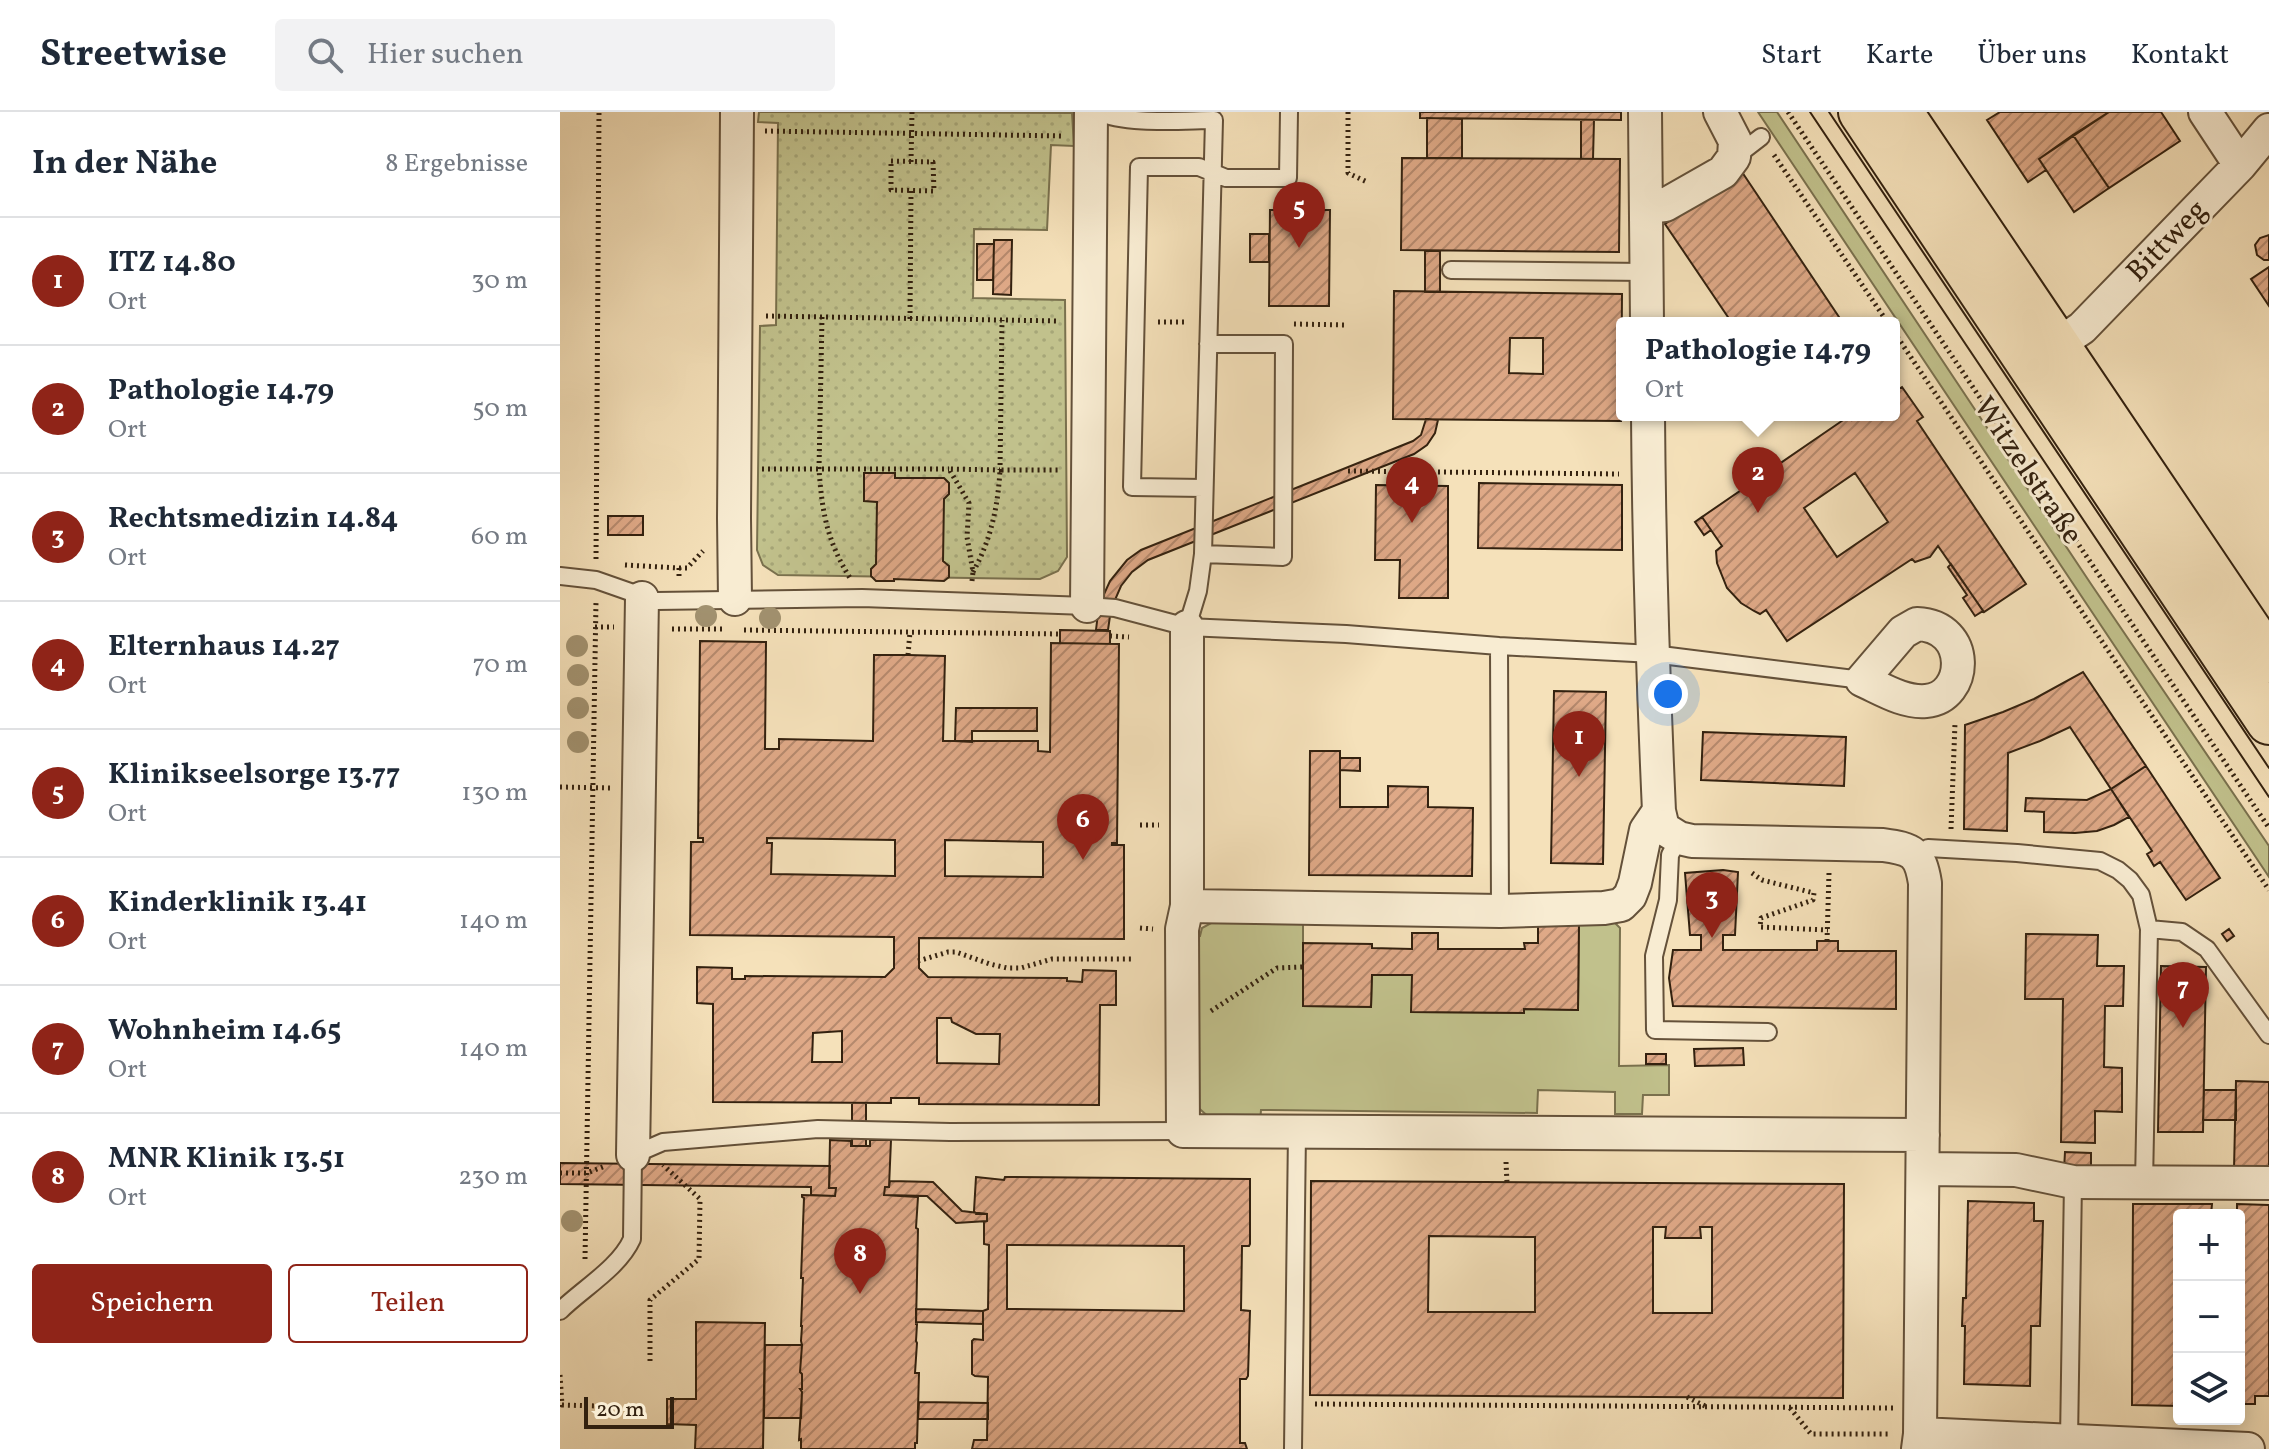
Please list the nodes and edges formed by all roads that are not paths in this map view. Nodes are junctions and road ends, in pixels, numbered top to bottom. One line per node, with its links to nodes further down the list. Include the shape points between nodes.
1 (1289, 112): 13 (lane, via 1288,178 1226,178)
2 (1645, 112): 14 (street)
3 (1720, 112): 11 (street, via 1735,141)
4 (1861, 112): 32 (main road, Witzelstraße)
5 (1900, 112): 19 (main road)
6 (2205, 112): 12 (street)
7 (1094, 120): 13 (lane, via 1214,120); 25 (street)
8 (737, 121): 24 (street)
9 (2269, 130): 12 (street, Bittweg)
10 (1761, 137): 11 (lane)
11 (1734, 157): 14 (street, via 1723,172 1665,205)
12 (2240, 165): 19 (street, Bittweg, via 2082,328)
13 (1213, 173): 18 (lane); 21 (lane, via 1199,167 1139,167 1132,487)
14 (1646, 207): 16 (street)
15 (1451, 270): 16 (lane)
16 (1647, 272): 17 (street)
17 (1647, 317)
18 (1208, 344): 21 (lane); 22 (lane, via 1284,344 1283,557)
19 (2057, 345): 30 (main road)
20 (1648, 421): 29 (street)
21 (1204, 488): 22 (lane)
22 (1203, 554): 27 (lane)
23 (560, 576): 26 (lane, via 596,580)
24 (735, 599): 25 (lane); 26 (lane, via 656,601)
25 (1087, 606): 27 (lane)
26 (642, 613): 44 (street)
27 (1187, 627): 28 (lane); 36 (street)
28 (1499, 646): 29 (lane); 37 (lane)
29 (1653, 654): 31 (lane); 33 (street)
30 (2269, 660)
31 (1862, 680)
32 (2269, 722)
33 (1659, 811): 34 (street, via 1663,828); 37 (street, via 1646,830 1630,896 1621,905)
34 (1679, 838): 35 (street, via 1883,845 1911,851); 39 (lane, via 1670,855 1668,900 1654,956 1655,1030)
35 (1918, 858): 38 (lane, via 1928,848 2100,861 2118,870 2141,895); 43 (street, via 1925,883)
36 (1187, 906): 37 (street); 41 (street, via 1182,929)
37 (1500, 911)
38 (2149, 929): 40 (lane, via 2182,932 2207,949); 47 (lane)
39 (1768, 1032)
40 (2269, 1035)
41 (1183, 1131): 42 (street); 44 (lane, via 818,1129 663,1142)
42 (1297, 1132): 43 (street); 53 (lane)
43 (1923, 1135): 45 (street)
44 (633, 1155): 49 (lane, via 628,1248)
45 (1923, 1169): 46 (street, via 2016,1170); 50 (street)
46 (2073, 1182): 47 (street); 51 (lane)
47 (2144, 1183): 48 (street)
48 (2269, 1183)
49 (560, 1311)
50 (1919, 1430): 51 (street)
51 (2069, 1440): 52 (street)
52 (2135, 1446): 54 (street)
53 (1293, 1449)
54 (2248, 1449)

